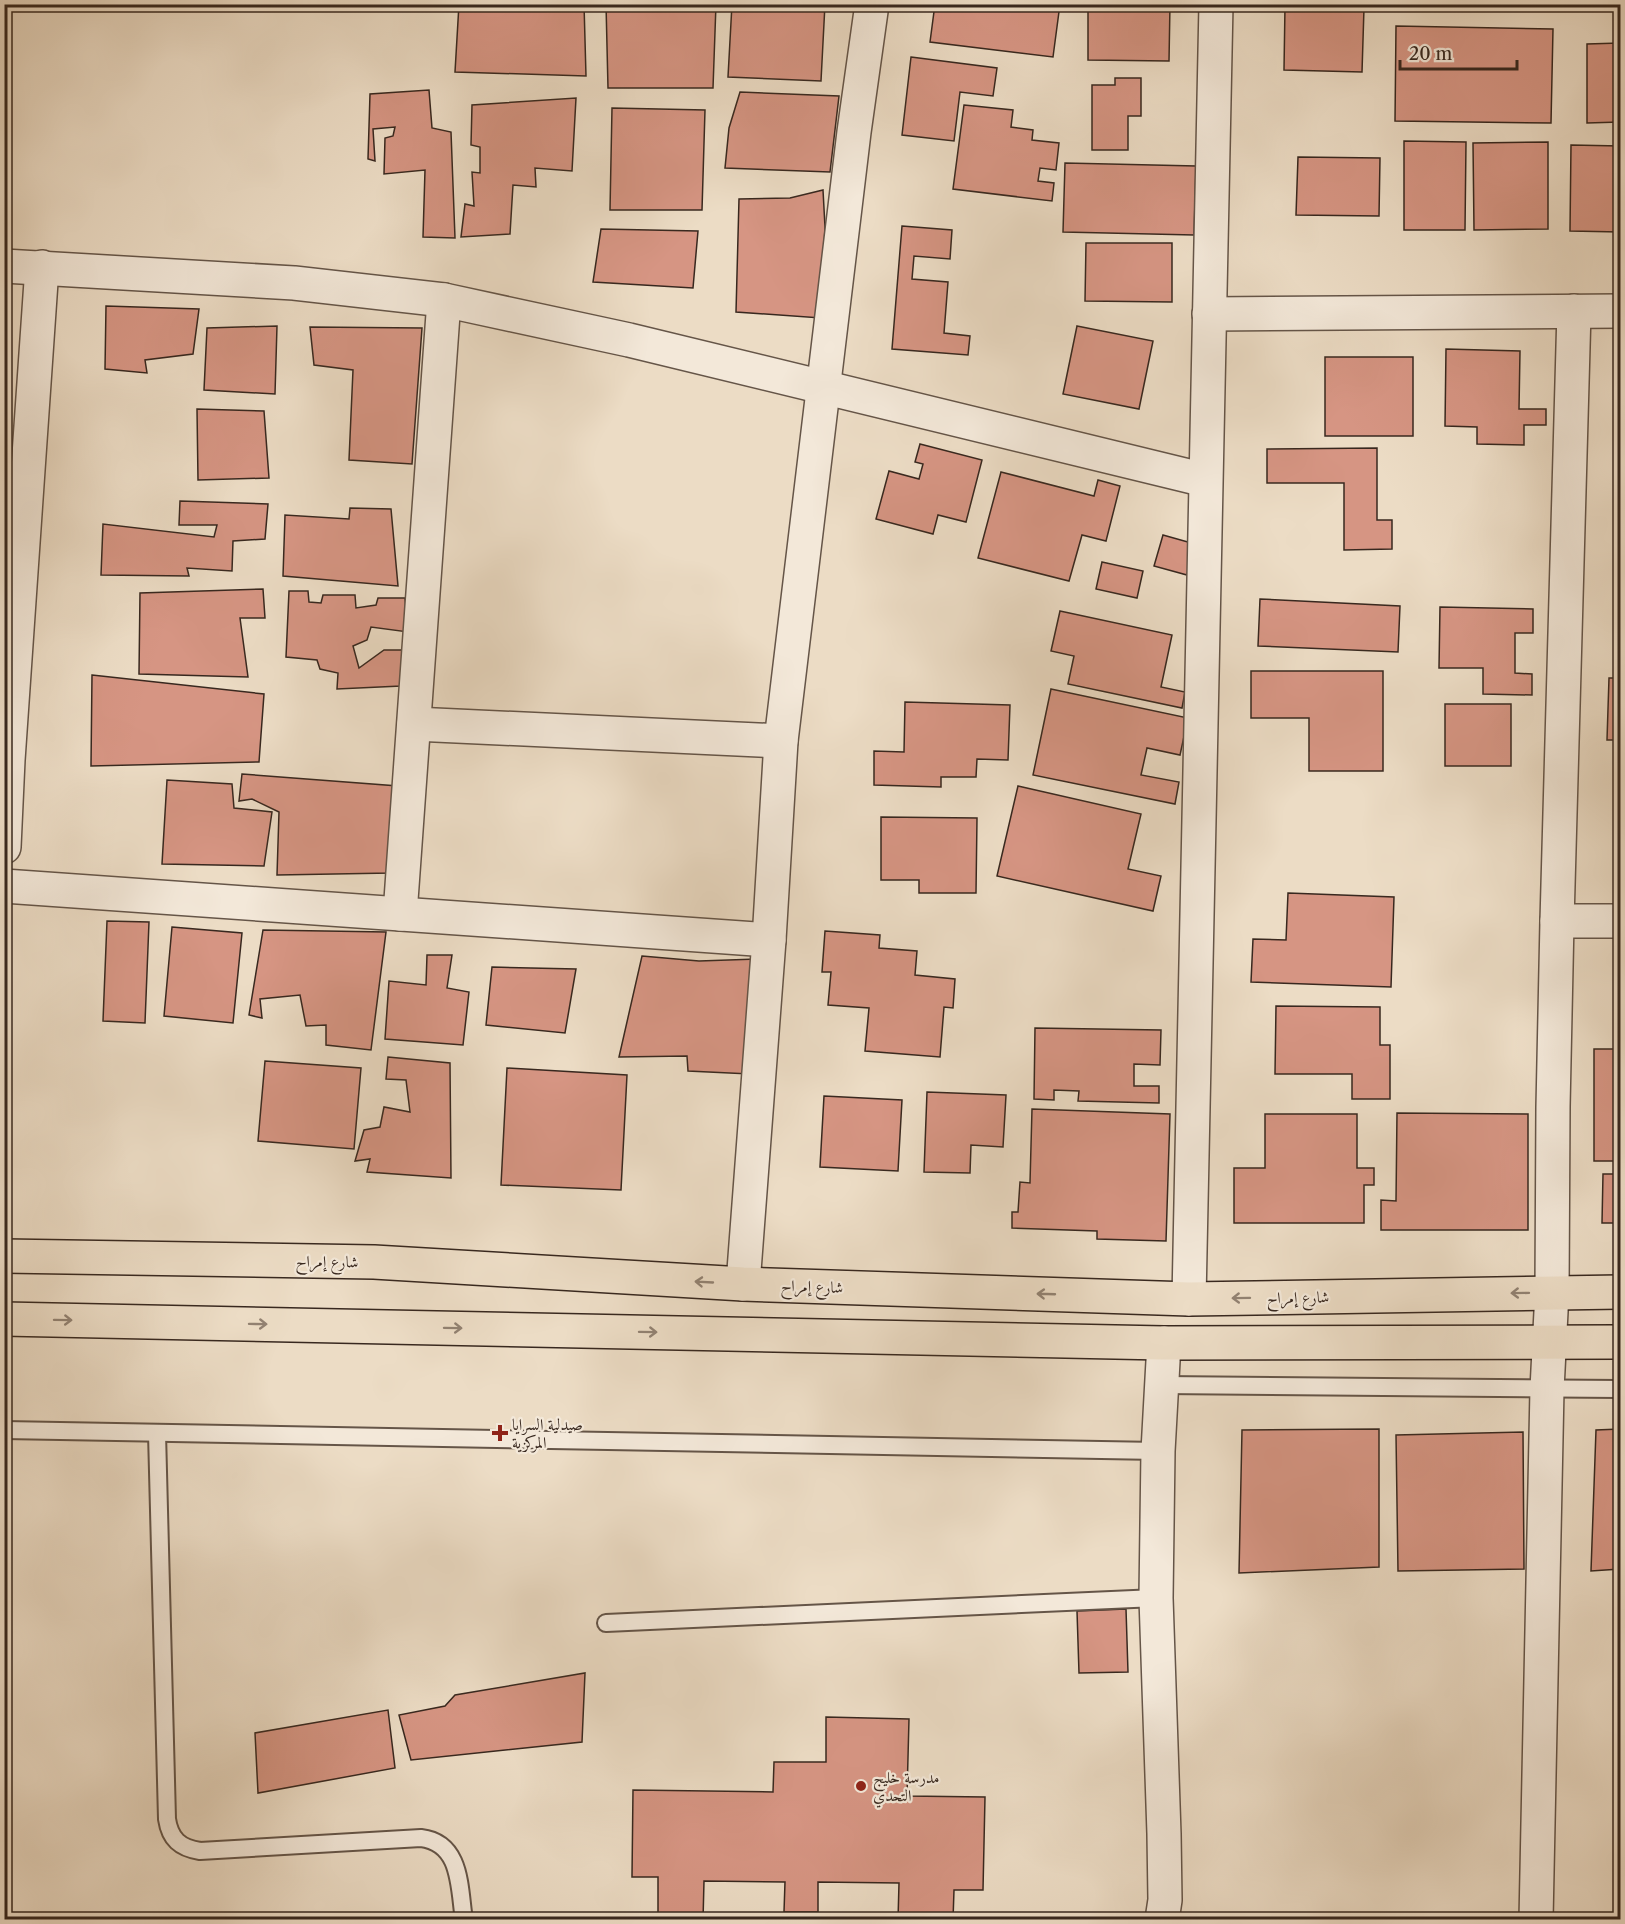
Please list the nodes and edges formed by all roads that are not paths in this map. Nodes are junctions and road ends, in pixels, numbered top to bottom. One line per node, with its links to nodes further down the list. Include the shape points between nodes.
1 (872, 4): 9 (street)
2 (1216, 4): 8 (street)
3 (4, 266): 4 (street)
4 (42, 267): 5 (street, via 294,283); 13 (street)
5 (444, 300): 9 (street); 11 (street)
6 (1574, 311): 7 (street); 8 (street); 16 (street)
7 (1620, 311)
8 (1209, 314): 10 (street)
9 (824, 388): 10 (street); 12 (street)
10 (1205, 480): 23 (street)
11 (414, 724): 12 (street); 15 (street)
12 (781, 741): 18 (street)
13 (4, 847)
14 (4, 886): 15 (street)
15 (400, 914): 18 (street)
16 (1557, 921): 17 (street); 21 (street)
17 (1620, 921)
18 (769, 940): 20 (street)
19 (4, 1256): 20 (main road, شارع إمراح, one-way to 19, via 374,1262)
20 (743, 1284): 23 (main road, شارع إمراح, one-way to 20)
21 (1552, 1292): 22 (main road, شارع إمراح); 23 (main road, شارع إمراح, one-way to 23); 25 (street)
22 (1620, 1292)
23 (1189, 1299)
24 (4, 1318): 27 (main road, one-way to 27)
25 (1550, 1341): 26 (main road); 27 (main road); 29 (street)
26 (1620, 1342)
27 (1164, 1343): 28 (street)
28 (1162, 1385): 29 (lane); 33 (street)
29 (1547, 1389): 30 (lane); 38 (street)
30 (1620, 1389)
31 (4, 1430): 32 (lane)
32 (157, 1433): 33 (lane); 36 (lane, via 167,1819 172,1837 189,1850 200,1851 431,1839 441,1844 456,1866)
33 (1158, 1451): 34 (street)
34 (1156, 1598): 35 (lane); 37 (street, via 1164,1834)
35 (606, 1623)
36 (464, 1920)
37 (1162, 1920)
38 (1536, 1920)

